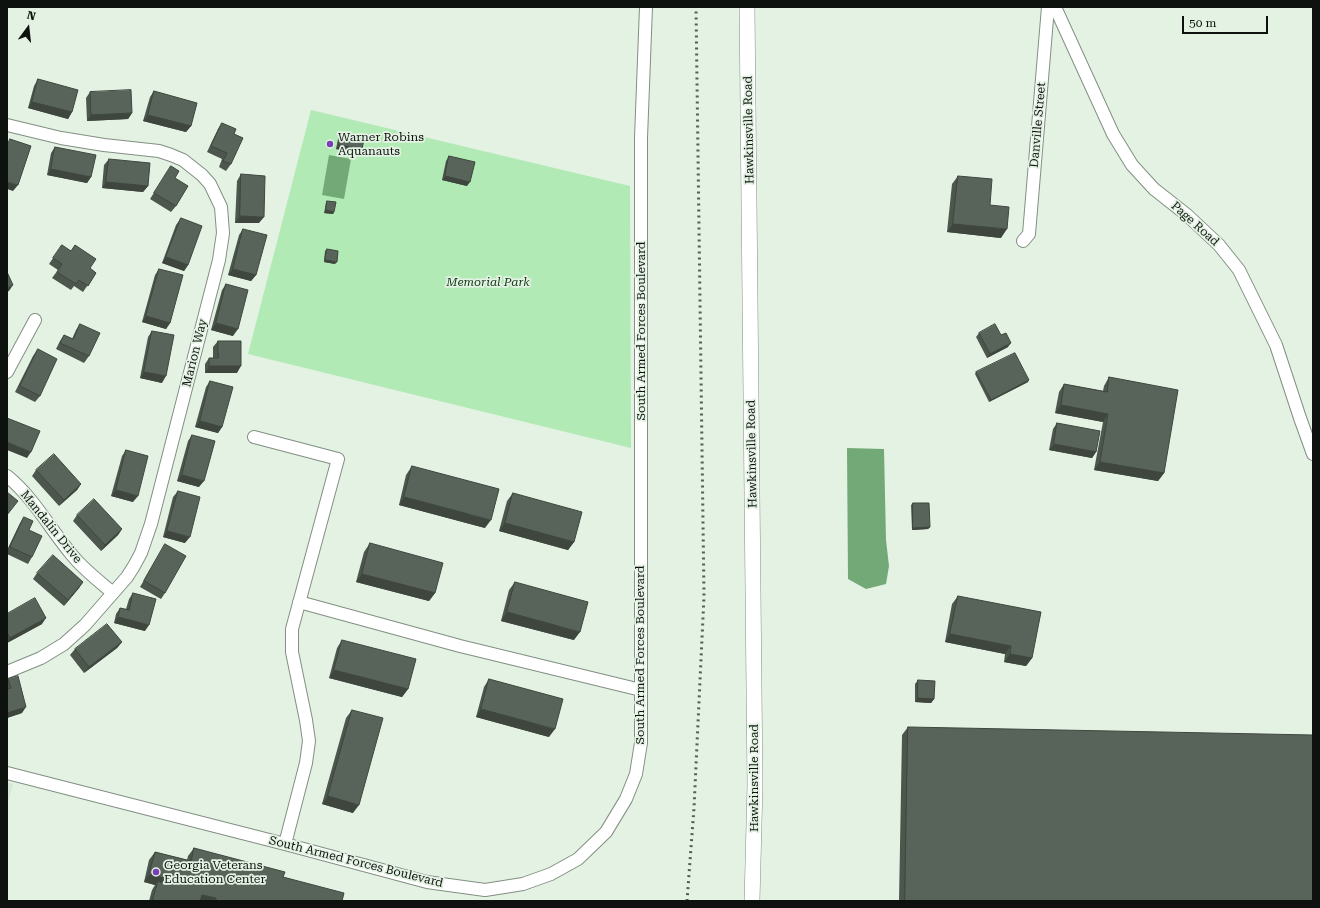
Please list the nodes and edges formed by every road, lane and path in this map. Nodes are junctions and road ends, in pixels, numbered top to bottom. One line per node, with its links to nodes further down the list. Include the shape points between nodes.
1 (646, 7): 15 (street, South Armed Forces Boulevard, via 641,138)
2 (747, 7): 18 (main road, Hawkinsville Road, via 755,785)
3 (1048, 7): 6 (street, Danville Street, via 1029,234)
4 (1055, 7): 10 (street, Page Road, via 1112,134 1132,165 1154,189 1187,215 1219,246 1239,270 1276,344)
5 (7, 125): 12 (street, Marion Way, via 61,138 159,151 171,155 183,160 202,175 213,190 220,207 223,233 219,260 151,524 134,566)
6 (1023, 241)
7 (35, 320): 8 (street)
8 (7, 372)
9 (254, 437): 13 (street, via 338,458)
10 (1313, 454)
11 (7, 476): 12 (street, Mandalin Drive, via 38,509 72,556)
12 (113, 593): 14 (street, Marion Way, via 64,644 41,658)
13 (299, 602): 15 (street, via 460,646); 17 (street, via 292,629 292,652 309,741 306,763)
14 (7, 672)
15 (641, 690): 17 (street, South Armed Forces Boulevard, via 641,743 636,774 626,799 606,832 578,860 551,874 523,884 485,890 427,882)
16 (7, 773): 17 (street, South Armed Forces Boulevard)
17 (285, 844)
18 (752, 901)

